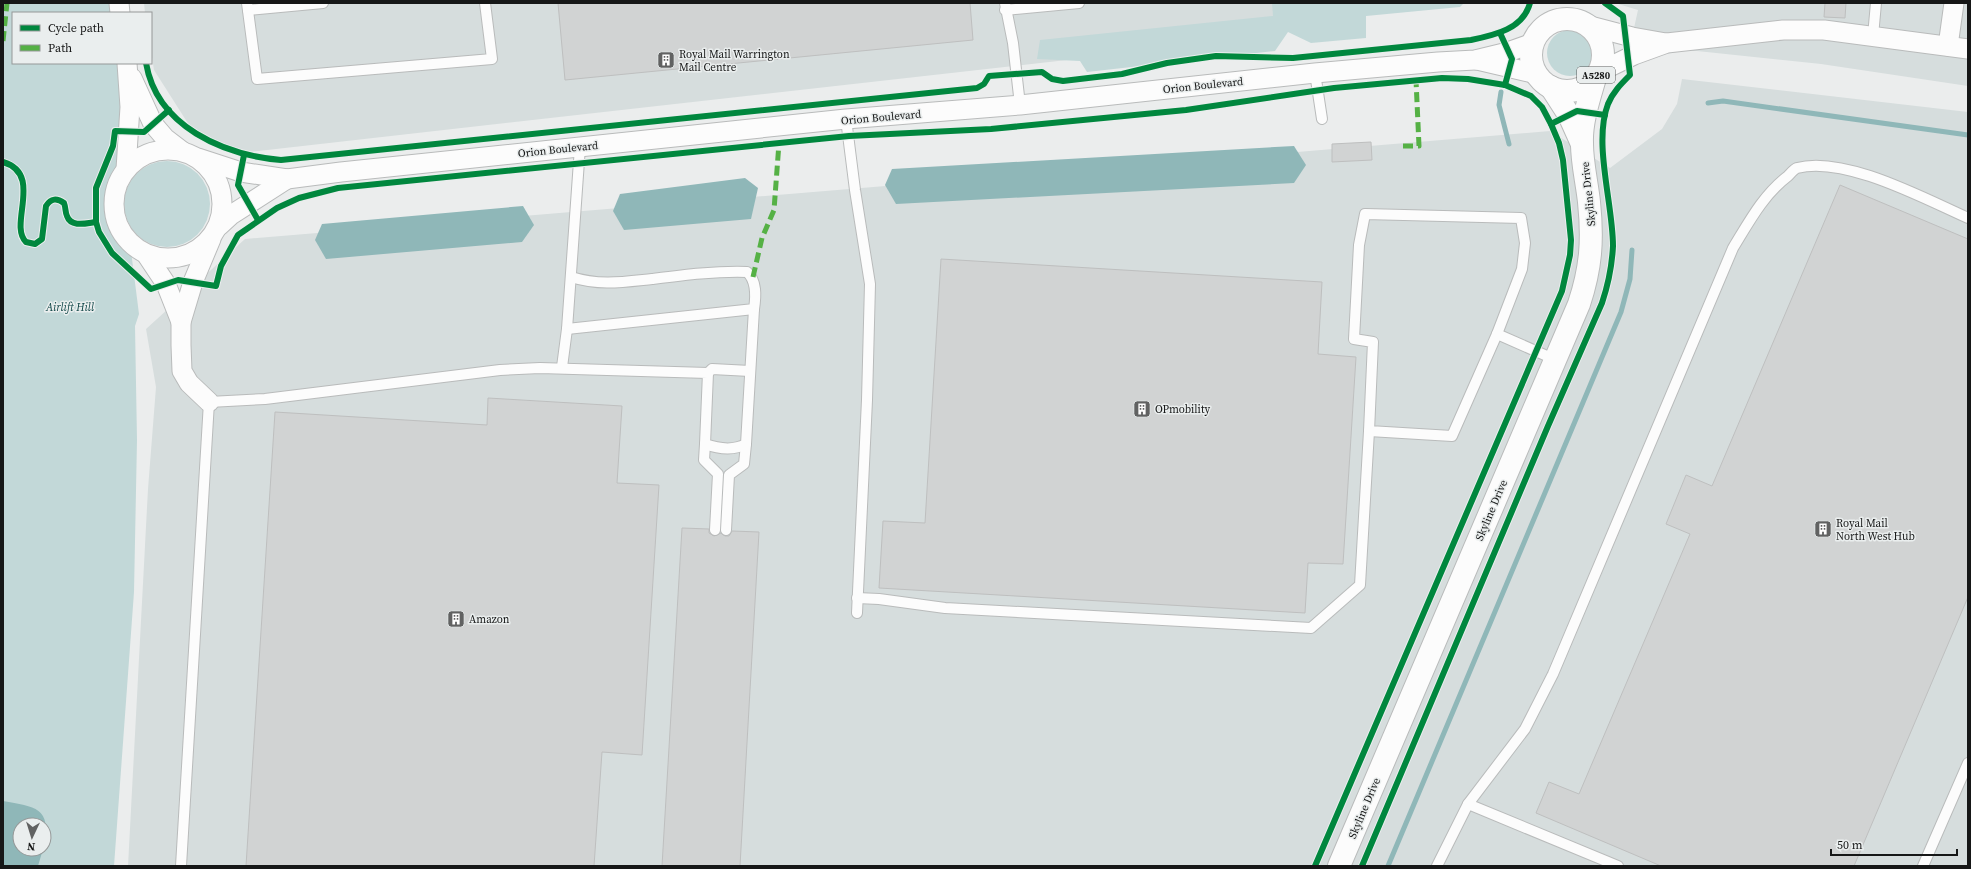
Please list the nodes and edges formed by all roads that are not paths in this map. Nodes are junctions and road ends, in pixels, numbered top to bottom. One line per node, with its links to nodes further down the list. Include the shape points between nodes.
1 (322, 3): 8 (lane)
2 (485, 3): 8 (lane, via 492,59 257,78)
3 (1079, 3): 9 (lane)
4 (1550, 3): 11 (main road, A5280)
5 (1575, 3): 10 (main road, A5280)
6 (1876, 3): 12 (lane)
7 (1954, 3): 14 (street)
8 (247, 7)
9 (1005, 7): 21 (lane)
10 (1587, 24): 11 (main road, via 1564,18 1554,21); 13 (street, via 1632,37); 19 (main road, A5280, via 1598,36 1603,47 1603,60)
11 (1539, 34): 16 (street, Orion Boulevard, via 1508,52); 20 (main road, A5280, via 1531,59)
12 (1873, 36): 13 (street, via 1824,30 1783,30); 14 (street)
13 (1668, 43): 19 (street, via 1634,55)
14 (1948, 46): 15 (street)
15 (1968, 49)
16 (1475, 60): 18 (street, Orion Boulevard); 20 (street, Orion Boulevard)
17 (128, 66): 26 (street, Orion Boulevard, via 153,124 165,138); 27 (street, Orion Boulevard, via 130,107)
18 (1315, 73): 21 (street, Orion Boulevard); 22 (lane)
19 (1597, 75): 20 (main road, A5280, via 1586,86 1574,90 1562,90); 24 (main road, Skyline Drive / A5280, via 1586,112)
20 (1544, 81): 24 (main road, Skyline Drive / A5280, via 1569,115)
21 (1020, 105): 23 (street, Orion Boulevard)
22 (1322, 119)
23 (846, 120): 25 (street, Orion Boulevard); 47 (lane, via 854,190 870,284)
24 (1582, 144): 37 (main road, Skyline Drive / A5280, via 1592,233 1591,260 1588,279)
25 (580, 147): 28 (street, Orion Boulevard); 32 (lane)
26 (190, 154): 27 (street, via 170,149 146,154); 28 (street, Orion Boulevard, via 241,172); 30 (street, via 209,168 218,181 223,211)
27 (126, 169): 31 (street, via 116,189 115,216 121,232 132,245)
28 (287, 179): 30 (street, Orion Boulevard, via 231,215)
29 (1968, 218): 50 (lane, via 1863,173 1826,166 1797,168 1777,184 1759,206 1733,248 1553,674 1525,730)
30 (216, 231): 31 (street, via 196,250 176,258); 34 (street, via 193,282)
31 (146, 254): 34 (street, via 166,284)
32 (571, 277): 33 (lane, via 589,282 615,282 724,271 747,272 753,277 756,296); 35 (lane)
33 (754, 309): 35 (lane); 39 (lane)
34 (181, 322): 41 (street, via 182,371 189,383)
35 (567, 329): 38 (lane)
36 (1497, 334): 37 (lane); 42 (lane, via 1452,436); 42 (lane, via 1522,269 1526,242 1521,218 1365,214 1359,245 1354,339 1373,342)
37 (1556, 360): 52 (main road, Skyline Drive / A5280)
38 (562, 367): 40 (lane); 41 (lane, via 500,370 264,399)
39 (750, 371): 40 (lane, via 712,369); 44 (lane)
40 (708, 373): 43 (lane)
41 (209, 402): 51 (lane)
42 (1369, 431): 47 (lane, via 1360,585 1311,628 945,608 878,598)
43 (705, 444): 44 (lane, via 714,448 737,449); 45 (lane, via 704,460 718,474)
44 (746, 444): 46 (lane, via 744,464 730,475)
45 (715, 530)
46 (726, 530)
47 (857, 598): 48 (lane)
48 (856, 613)
49 (1968, 763): 55 (lane)
50 (1468, 804): 53 (lane); 54 (lane)
51 (181, 866)
52 (1339, 866)
53 (1437, 866)
54 (1618, 866)
55 (1923, 866)

